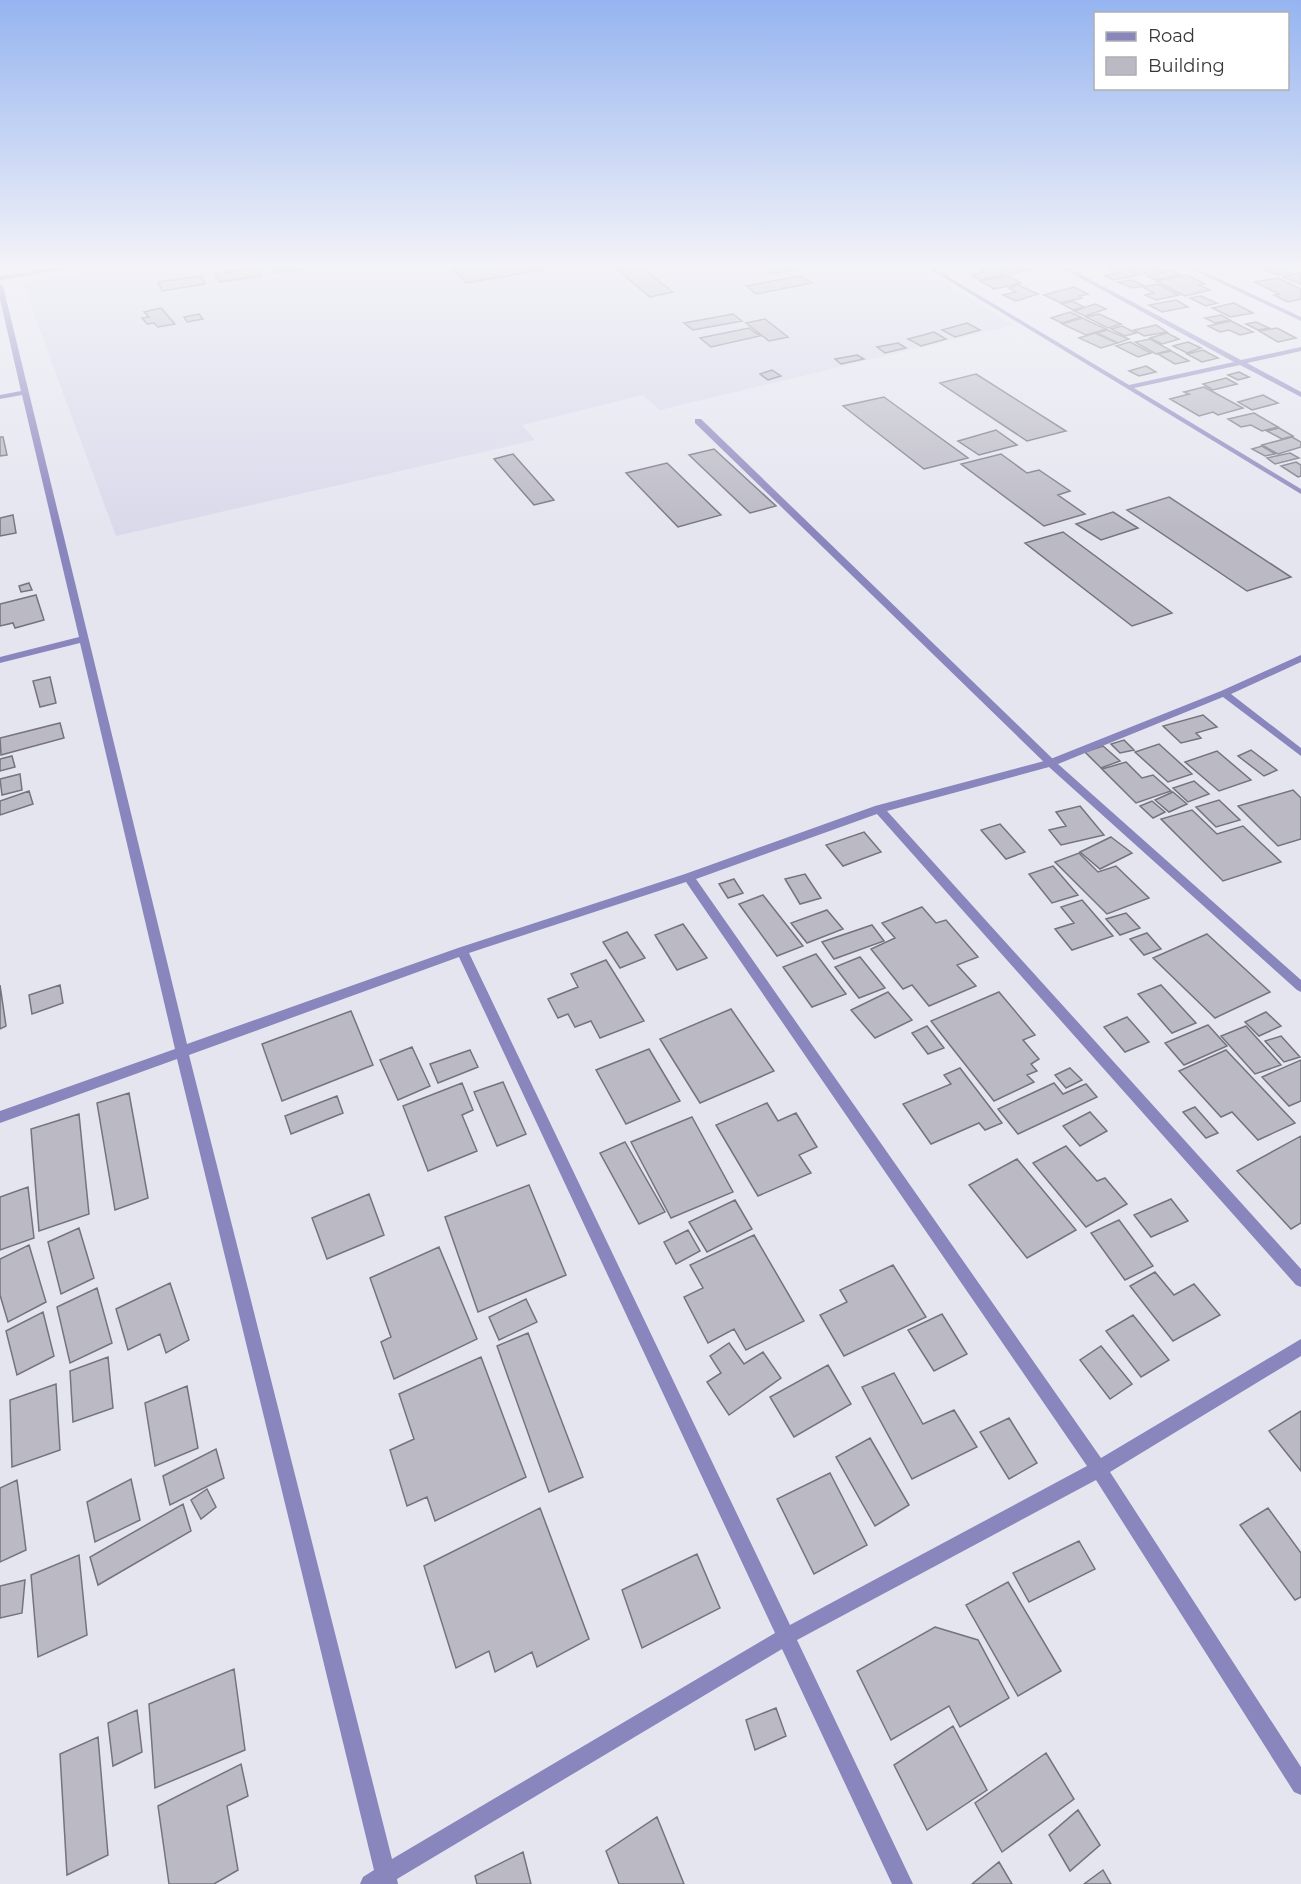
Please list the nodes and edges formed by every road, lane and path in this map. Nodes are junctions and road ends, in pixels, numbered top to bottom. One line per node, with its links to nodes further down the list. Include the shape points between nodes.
1 (16, 356): 7 (street)
2 (1078, 356): 6 (street)
3 (1229, 356): 5 (street)
4 (1274, 356): 5 (street)
5 (1242, 363): 6 (street); 8 (street)
6 (1130, 387): 11 (street)
7 (24, 393): 9 (street); 12 (street)
8 (1301, 395)
9 (0, 398)
10 (698, 420): 17 (street)
11 (1301, 492)
12 (84, 639): 14 (street); 22 (street)
13 (1301, 658): 15 (street)
14 (0, 660)
15 (1224, 693): 16 (street); 17 (street)
16 (1301, 753)
17 (1051, 763): 18 (street); 21 (street)
18 (879, 809): 19 (street); 24 (street)
19 (689, 877): 20 (street); 26 (street)
20 (462, 951): 22 (street); 27 (street)
21 (1301, 987)
22 (182, 1052): 23 (street); 29 (street)
23 (0, 1117)
24 (1301, 1280)
25 (1301, 1347): 26 (street)
26 (1099, 1469): 27 (street); 28 (street)
27 (787, 1636): 29 (street); 30 (street)
28 (1301, 1785)
29 (382, 1881)
30 (903, 1884)

